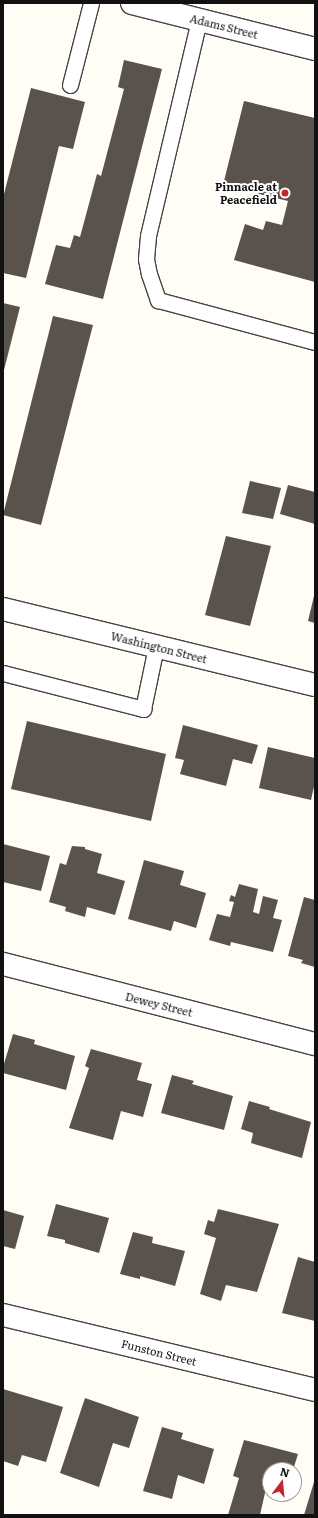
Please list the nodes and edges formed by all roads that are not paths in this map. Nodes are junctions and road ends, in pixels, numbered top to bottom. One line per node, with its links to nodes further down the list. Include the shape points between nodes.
1 (91, 3): 5 (lane)
2 (132, 3): 3 (street, Adams Street)
3 (199, 20): 4 (street, Adams Street); 6 (lane, via 148,236 146,259 158,300)
4 (315, 50)
5 (70, 85)
6 (315, 342)
7 (3, 609): 8 (street, Washington Street)
8 (156, 646): 9 (lane, via 143,709); 10 (street, Washington Street)
9 (3, 673)
10 (315, 685)
11 (3, 964): 12 (street, Dewey Street)
12 (315, 1044)
13 (3, 1315): 14 (street, Funston Street)
14 (315, 1390)

